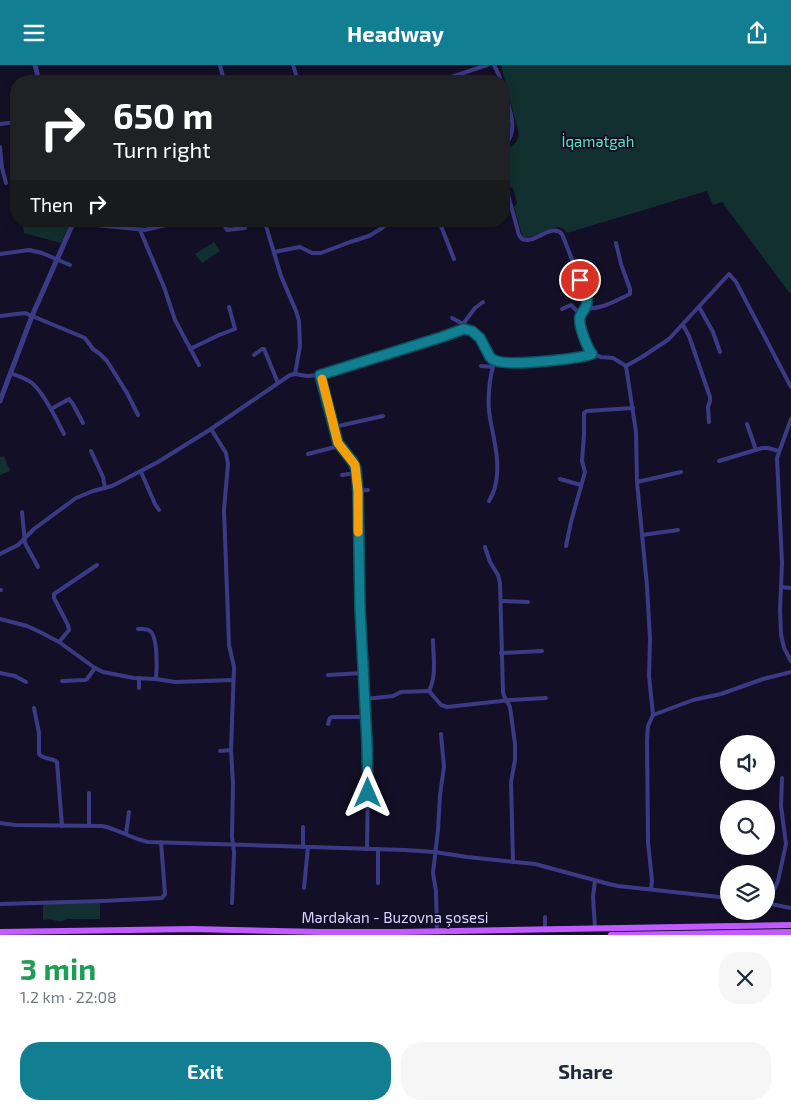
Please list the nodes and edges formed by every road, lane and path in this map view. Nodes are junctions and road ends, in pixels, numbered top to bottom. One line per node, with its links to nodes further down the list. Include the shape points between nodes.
1 (487, 65): 2 (street)
2 (457, 75)
3 (510, 113): 4 (street, via 513,129)
4 (510, 137)
5 (0, 147): 6 (street)
6 (6, 183)
7 (510, 202): 26 (street, via 522,239 528,241 554,230 560,231 586,295)
8 (73, 227): 20 (street)
9 (114, 227): 16 (street)
10 (158, 227): 16 (street)
11 (225, 227): 15 (street, via 227,230)
12 (266, 227): 18 (street)
13 (383, 227): 18 (street, via 369,236 321,253 300,247)
14 (440, 227): 21 (street)
15 (245, 228)
16 (140, 230): 34 (street, via 175,320)
17 (616, 243): 26 (street, via 630,294 604,305)
18 (274, 252): 44 (street, via 299,321 300,345)
19 (0, 254): 20 (street, via 29,250)
20 (57, 259): 22 (street); 30 (street)
21 (454, 259)
22 (70, 265)
23 (483, 302): 33 (street)
24 (229, 307): 34 (street, via 235,329)
25 (699, 307): 32 (street); 35 (street); 47 (street, via 729,274)
26 (586, 308): 28 (street)
27 (562, 309): 28 (street, via 572,305)
28 (581, 315): 36 (street, via 581,326)
29 (0, 316): 30 (street, via 25,313)
30 (32, 316): 43 (street); 51 (street, via 87,340 107,361)
31 (452, 318): 33 (street)
32 (683, 325): 40 (street, via 663,343); 54 (street, via 710,397)
33 (463, 326): 38 (street, via 480,338); 45 (street, via 442,337)
34 (190, 349): 39 (street)
35 (720, 352)
36 (592, 354): 38 (street, via 578,358); 40 (street, via 613,358)
37 (254, 355): 46 (street, via 264,349)
38 (495, 361): 42 (street)
39 (199, 365)
40 (626, 365): 49 (street)
41 (482, 366): 42 (street)
42 (493, 367): 76 (street, via 489,403 497,464 496,487)
43 (10, 373): 48 (street); 50 (street, via 32,383)
44 (295, 374): 45 (street); 46 (street)
45 (320, 375): 57 (street)
46 (278, 383): 58 (street)
47 (791, 387)
48 (0, 401)
49 (633, 408): 71 (street); 72 (street, via 584,413)
50 (51, 409): 55 (street, via 69,399); 59 (street)
51 (138, 415)
52 (383, 416): 57 (street)
53 (791, 419): 63 (street)
54 (709, 422)
55 (83, 423)
56 (747, 424): 61 (street)
57 (334, 427): 60 (street)
58 (211, 429): 66 (street); 105 (street, via 226,453 228,465 224,510)
59 (64, 434)
60 (340, 446): 64 (street); 68 (street, via 355,465)
61 (756, 450): 63 (street, via 768,448); 65 (street)
62 (91, 451): 73 (street)
63 (779, 451): 87 (street)
64 (308, 454)
65 (719, 461)
66 (140, 472): 73 (street); 77 (street)
67 (681, 472): 71 (street)
68 (356, 473): 69 (street); 75 (street)
69 (342, 475)
70 (560, 479): 72 (street)
71 (637, 481): 80 (street)
72 (581, 485): 82 (street)
73 (105, 488): 81 (street, via 70,502)
74 (368, 490): 75 (street)
75 (358, 491): 101 (street)
76 (488, 501)
77 (159, 510)
78 (22, 512): 81 (street)
79 (678, 530): 80 (street)
80 (642, 535): 114 (street)
81 (24, 540): 84 (street); 86 (street)
82 (566, 545)
83 (485, 547): 89 (street, via 500,579)
84 (0, 554)
85 (97, 565): 94 (street, via 54,594 70,630)
86 (38, 567)
87 (781, 587): 88 (street); 97 (street, via 781,635)
88 (791, 588)
89 (501, 601): 90 (street); 96 (street)
90 (528, 602)
91 (0, 619): 94 (street, via 34,629)
92 (138, 629): 104 (street, via 148,629 153,635 157,653)
93 (433, 640): 109 (street, via 434,675)
94 (59, 642): 98 (street)
95 (542, 651): 96 (street)
96 (502, 653): 112 (street)
97 (791, 661)
98 (95, 668): 103 (street); 106 (street, via 85,680)
99 (791, 672): 114 (street)
100 (0, 673): 107 (street)
101 (362, 673): 102 (street); 111 (street)
102 (328, 675)
103 (139, 678): 104 (street); 108 (street)
104 (156, 679): 105 (street, via 175,682)
105 (233, 680): 119 (street)
106 (62, 681)
107 (26, 682)
108 (139, 688)
109 (430, 691): 111 (street); 112 (street, via 441,705 447,707)
110 (546, 698): 112 (street)
111 (365, 699): 115 (street)
112 (506, 701): 134 (street, via 510,707 515,753 511,782)
113 (34, 708): 125 (street, via 40,754 57,762)
114 (653, 715): 139 (street, via 647,740)
115 (366, 717): 116 (street, via 332,717); 131 (street)
116 (328, 724)
117 (441, 734): 133 (street, via 444,767)
118 (220, 751): 119 (street)
119 (231, 751): 129 (street)
120 (782, 778): 138 (street, via 780,806 786,845)
121 (90, 793): 124 (street)
122 (129, 812): 127 (street)
123 (0, 823): 125 (street)
124 (89, 825): 125 (street); 127 (street, via 112,828)
125 (62, 826)
126 (303, 827): 130 (street)
127 (126, 834): 128 (street, via 144,841)
128 (161, 842): 129 (street); 142 (street, via 165,894 162,898)
129 (234, 845): 130 (street); 141 (street)
130 (306, 847): 131 (street); 137 (street)
131 (366, 849): 132 (street)
132 (378, 849): 133 (street); 136 (street)
133 (435, 852): 134 (street); 149 (street, via 433,873)
134 (512, 862): 135 (street, via 542,865)
135 (595, 881): 139 (street); 147 (street)
136 (378, 883)
137 (304, 887)
138 (775, 887)
139 (651, 889): 140 (street)
140 (720, 897)
141 (232, 903)
142 (0, 904)
143 (775, 905): 144 (street)
144 (791, 908)
145 (545, 917): 148 (street)
146 (791, 925): 147 (main road, Mərdəkan - Buzovna şosesi)
147 (595, 929): 148 (main road, Mərdəkan - Buzovna şosesi)
148 (545, 930): 149 (main road, Mərdəkan - Buzovna şosesi)
149 (437, 931): 150 (main road, Mərdəkan - Buzovna şosesi, via 173,929)
150 (0, 932)
151 (791, 932): 153 (main road)
152 (611, 935): 153 (main road)
153 (657, 935)

